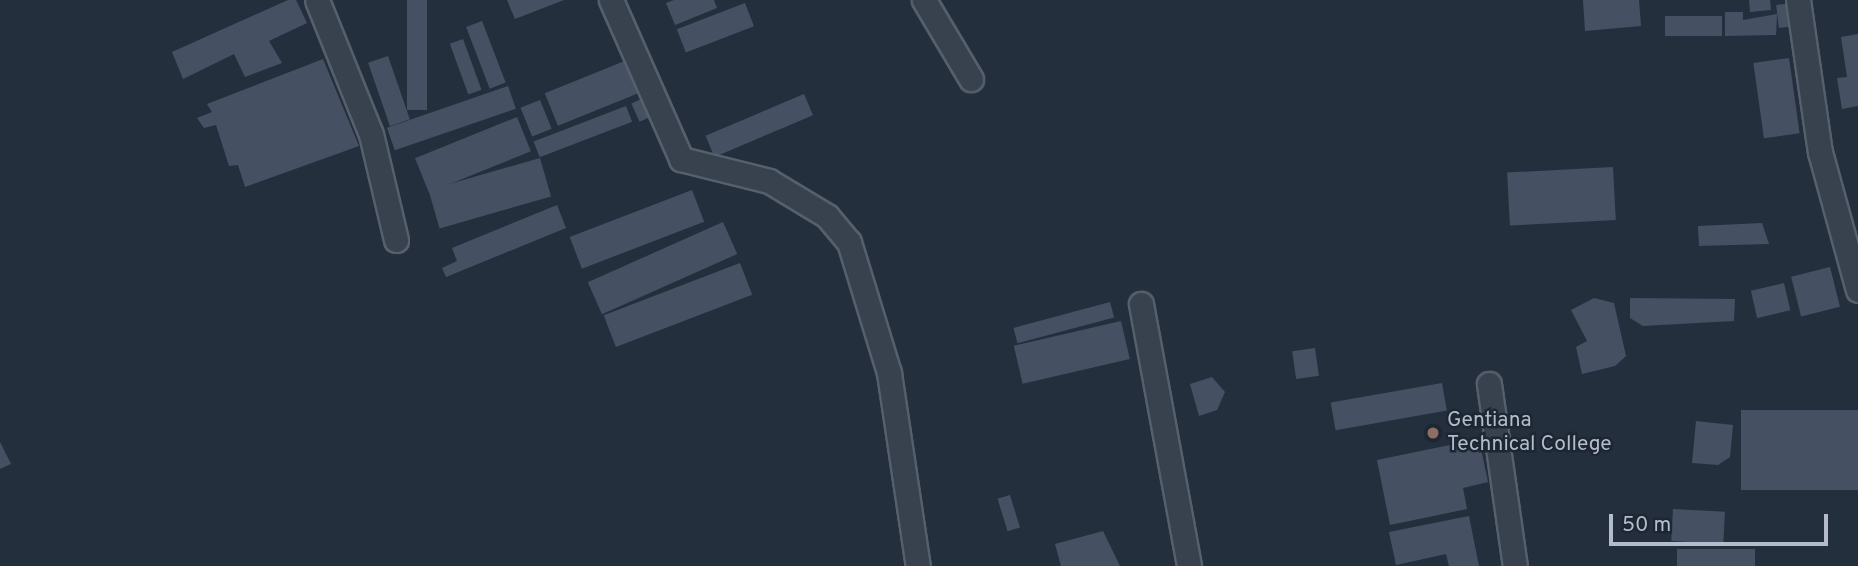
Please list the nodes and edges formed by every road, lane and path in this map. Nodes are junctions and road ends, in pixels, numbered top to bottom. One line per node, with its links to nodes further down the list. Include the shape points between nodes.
1 (317, 0): 6 (street, via 371,134)
2 (611, 0): 10 (street, via 681,159 769,181 827,216 849,242 889,373)
3 (924, 0): 5 (street)
4 (1798, 0): 7 (street, via 1820,152)
5 (971, 79)
6 (396, 240)
7 (1858, 290)
8 (1142, 304): 11 (street)
9 (1489, 384): 12 (street)
10 (918, 566)
11 (1189, 566)
12 (1515, 566)

